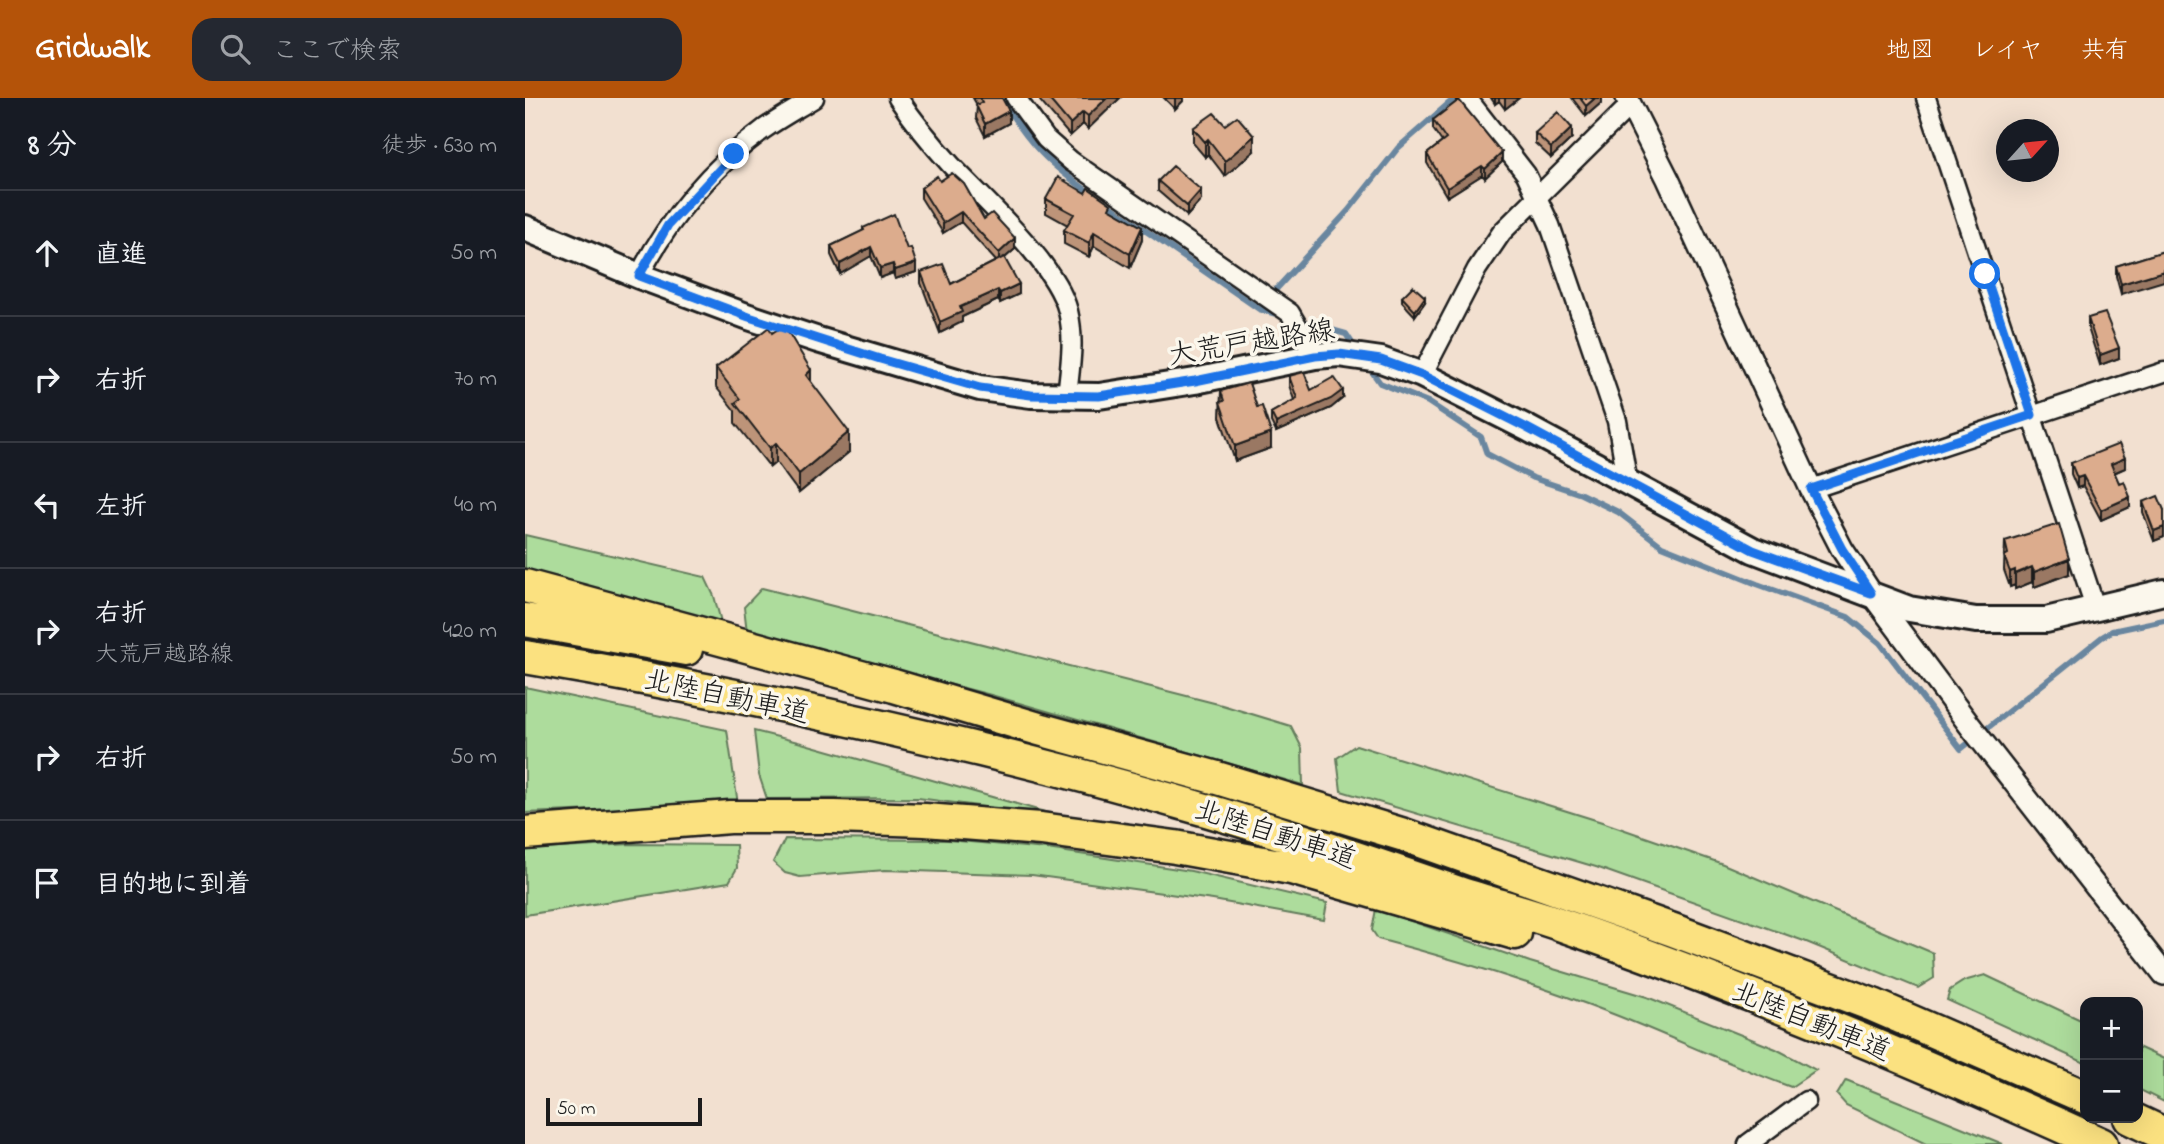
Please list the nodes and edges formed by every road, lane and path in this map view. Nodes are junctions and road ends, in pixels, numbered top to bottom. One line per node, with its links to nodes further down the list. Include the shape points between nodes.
1 (814, 98): 9 (street, via 734,154 668,225)
2 (898, 98): 13 (street, via 949,163 1022,239 1059,289 1068,309 1073,344)
3 (1016, 98): 10 (street, via 1046,139 1070,160 1290,313)
4 (1927, 98): 14 (street)
5 (1469, 100): 7 (street, via 1525,174)
6 (1629, 101): 7 (street); 16 (street)
7 (1535, 197): 12 (street, via 1502,232 1477,269); 15 (street, via 1550,225 1617,421)
8 (525, 228): 9 (main road, 大荒戸越路線)
9 (639, 276): 13 (main road, 大荒戸越路線, via 818,340 947,379 980,388)
10 (1315, 356): 12 (main road, 大荒戸越路線, via 1366,356); 13 (main road, 大荒戸越路線, via 1195,381 1099,396)
11 (2164, 372): 14 (street)
12 (1422, 375): 15 (main road, 大荒戸越路線)
13 (1067, 396)
14 (2032, 415): 16 (street); 20 (street)
15 (1628, 484): 19 (main road, 大荒戸越路線, via 1753,550)
16 (1811, 489): 19 (street)
17 (525, 586): 23 (highway, 北陸自動車道)
18 (2164, 592): 20 (main road, 大荒戸越路線)
19 (1871, 593): 20 (main road, 大荒戸越路線, via 1909,608 1976,620 2046,620); 25 (street)
20 (2096, 610)
21 (525, 620): 23 (highway, 北陸自動車道, via 666,645)
22 (525, 657): 27 (highway, 北陸自動車道, via 820,714 1013,758 1207,810 1558,923 1855,1036)
23 (1039, 729): 26 (highway, 北陸自動車道, via 1429,844 1873,1005)
24 (525, 833): 27 (highway, 北陸自動車道, via 730,817 835,817 1041,829 1175,847 1291,868 1545,942 1854,1042)
25 (2164, 974)
26 (2080, 1095)
27 (2001, 1099): 32 (highway, 北陸自動車道)
28 (1806, 1101): 31 (street)
29 (2141, 1123): 30 (highway)
30 (2164, 1134)
31 (1748, 1144)
32 (2101, 1144)

